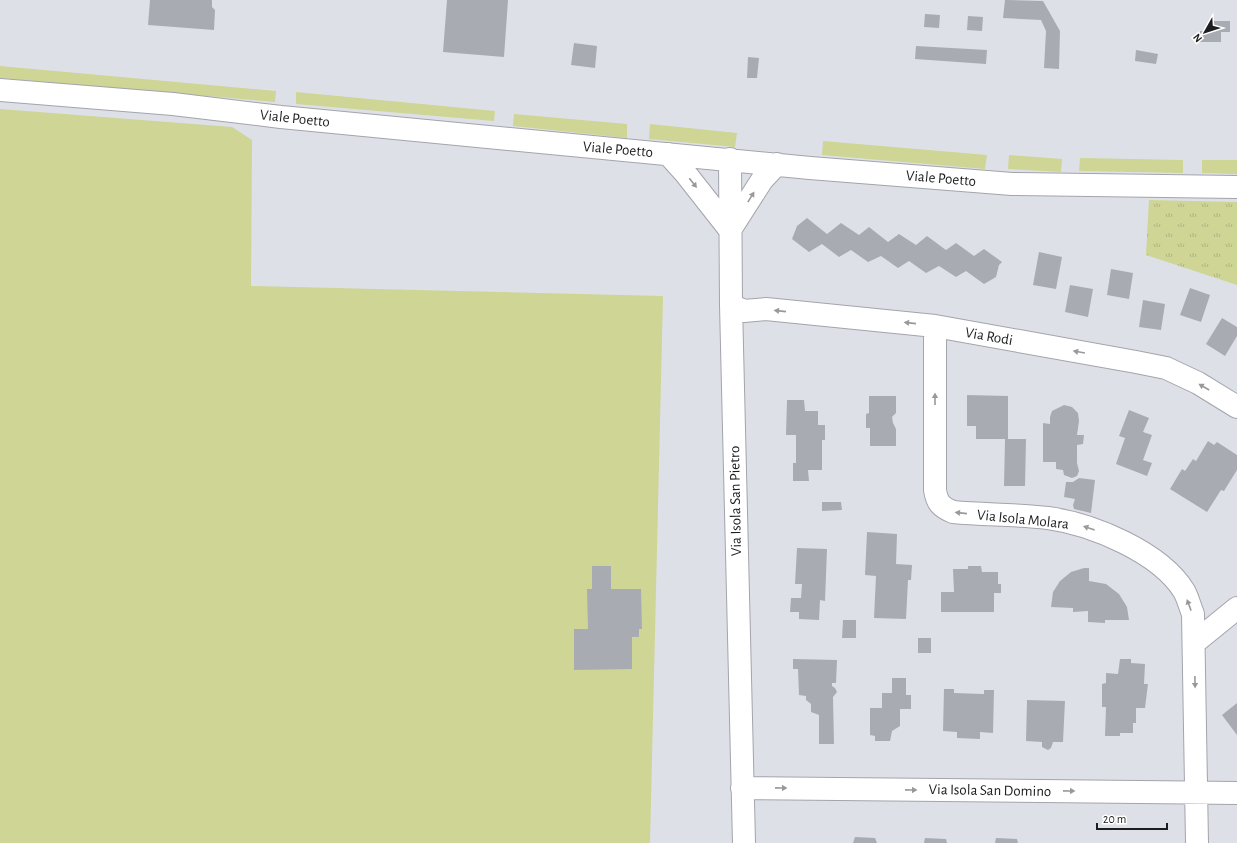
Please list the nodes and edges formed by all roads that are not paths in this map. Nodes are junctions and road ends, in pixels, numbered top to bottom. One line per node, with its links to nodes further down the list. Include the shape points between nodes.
1 (0, 90): 2 (street, Viale Poetto, via 173,104 281,118)
2 (668, 154): 3 (street, Viale Poetto); 6 (street, one-way to 6)
3 (730, 159): 4 (street, Viale Poetto); 6 (street, Via Isola San Pietro)
4 (777, 164): 5 (street, Viale Poetto, via 1012,184); 6 (street, one-way to 4, via 762,180)
5 (1237, 187)
6 (730, 230): 7 (street, Via Isola San Pietro)
7 (731, 306): 8 (street, Via Rodi, one-way to 7, via 766,309 744,311); 12 (street, Via Isola San Pietro)
8 (935, 326): 9 (street, Via Rodi, one-way to 8, via 1198,383 1166,368); 11 (street, Via Isola Molara, one-way to 8, via 1193,614 1185,592 1169,574 1142,552 1109,535 1077,524 1048,518 953,512 943,508 936,501)
9 (1237, 407)
10 (1237, 608): 11 (street)
11 (1194, 643): 13 (street, Via Isola Molara, one-way to 13)
12 (742, 788): 13 (street, Via Isola San Domino, one-way to 13); 15 (street, Via Isola San Pietro)
13 (1197, 793): 14 (street, Via Isola San Domino); 16 (street, Via Isola Molara)
14 (1237, 793)
15 (744, 843)
16 (1197, 843)

